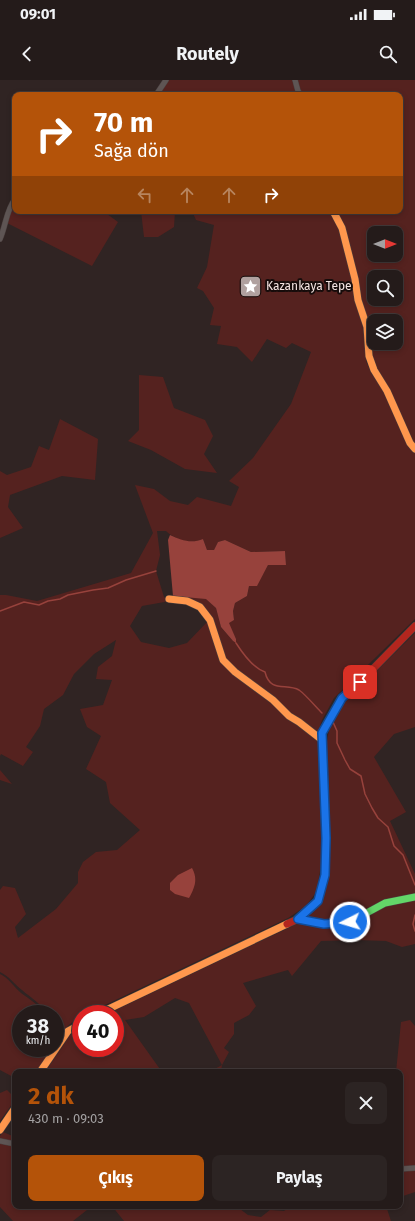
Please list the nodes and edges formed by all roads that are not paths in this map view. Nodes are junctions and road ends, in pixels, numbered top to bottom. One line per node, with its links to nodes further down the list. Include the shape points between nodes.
1 (166, 80): 3 (street)
2 (295, 80): 4 (street)
3 (158, 92)
4 (299, 92)
5 (12, 203): 7 (street)
6 (335, 214): 8 (street, via 342,228 367,328 369,356)
7 (0, 238)
8 (415, 449)
9 (169, 599): 11 (street, via 187,601 200,607 210,620 223,660 289,716)
10 (415, 626): 11 (street, via 342,698 322,733)
11 (322, 740): 13 (street, via 325,875 318,901)
12 (415, 897): 13 (street, via 385,903 350,922 324,924)
13 (298, 919): 14 (street)
14 (117, 1005)
15 (72, 1029): 16 (street)
16 (42, 1069)
17 (12, 1112): 18 (street)
18 (0, 1130)
19 (0, 1141): 20 (street)
20 (12, 1143)
21 (415, 1168): 22 (street)
22 (403, 1169)

